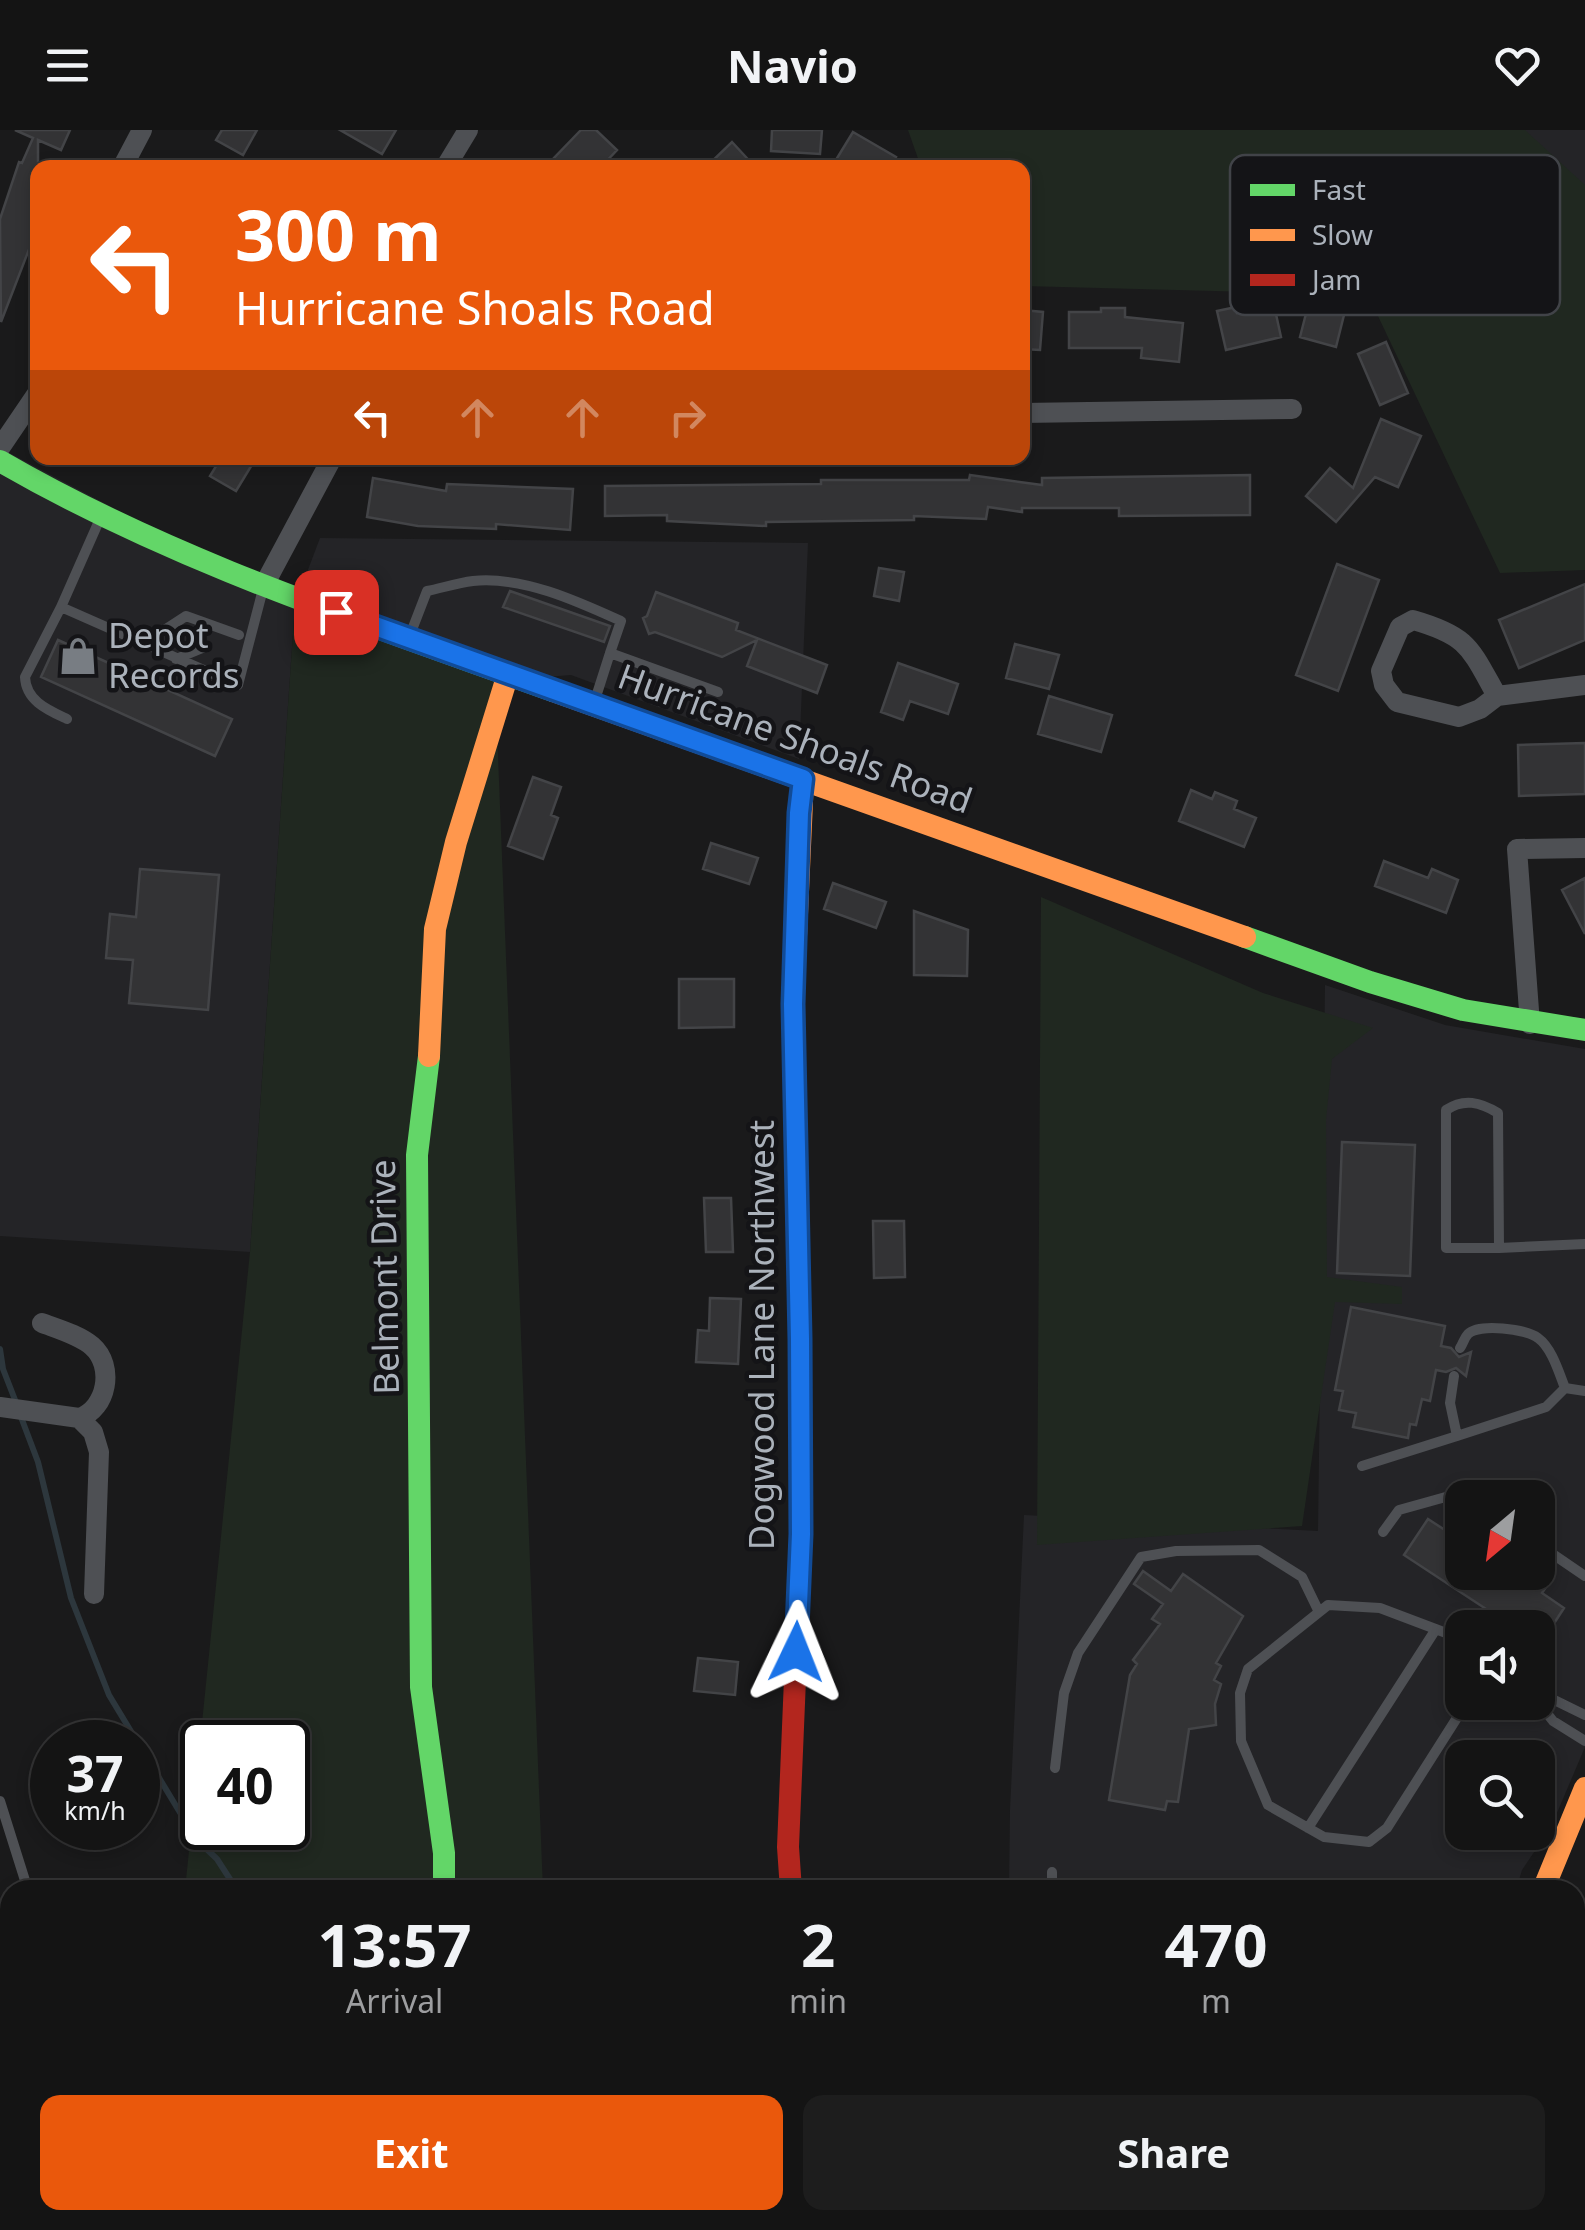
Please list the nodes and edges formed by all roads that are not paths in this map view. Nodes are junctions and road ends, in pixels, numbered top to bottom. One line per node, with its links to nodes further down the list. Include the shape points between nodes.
1 (142, 130): 3 (street)
2 (468, 130): 4 (street)
3 (126, 160)
4 (450, 160)
5 (30, 404): 8 (street)
6 (1292, 409): 7 (street)
7 (1030, 413)
8 (0, 448)
9 (0, 461): 11 (street, Hurricane Shoals Road)
10 (328, 465): 12 (street)
11 (101, 516): 12 (street, Hurricane Shoals Road); 13 (lane)
12 (263, 587): 14 (lane); 16 (street, Hurricane Shoals Road)
13 (62, 608): 18 (lane); 27 (lane, via 25,677 40,706)
14 (252, 629): 15 (lane); 21 (lane, via 238,685)
15 (239, 635): 17 (lane); 18 (lane, via 186,616)
16 (409, 638): 20 (lane, via 427,591 472,581 513,582 622,621); 22 (street, Hurricane Shoals Road)
17 (225, 640)
18 (143, 644): 21 (lane)
19 (205, 646): 21 (lane)
20 (610, 653): 24 (lane); 26 (lane)
21 (176, 658)
22 (508, 674): 26 (street, Hurricane Shoals Road); 62 (street, Belmont Drive, via 436,929 417,1155 422,1687)
23 (1585, 685): 25 (street)
24 (718, 692)
25 (1497, 696): 25 (street, via 1459,717 1397,702 1381,670 1400,627 1413,620 1458,636)
26 (594, 704): 28 (street, Hurricane Shoals Road)
27 (67, 719)
28 (803, 779): 30 (street, Hurricane Shoals Road, via 1370,982); 63 (street, Dogwood Lane Northwest, via 793,1004 801,1534)
29 (1585, 848): 30 (street, via 1517,849)
30 (1530, 1024): 31 (street, Hurricane Shoals Road)
31 (1585, 1030)
32 (1585, 1244): 33 (lane)
33 (1499, 1248): 33 (lane, via 1446,1248 1446,1110 1470,1102 1498,1113)
34 (42, 1322): 40 (street, via 88,1343 104,1368 101,1399)
35 (1460, 1348): 37 (lane, via 1480,1328 1539,1338)
36 (1454, 1376): 41 (lane, via 1450,1403)
37 (1565, 1388): 38 (lane); 41 (lane, via 1546,1408)
38 (1585, 1391)
39 (0, 1408): 40 (street)
40 (78, 1418): 47 (street, via 93,1432 99,1452)
41 (1457, 1436): 42 (lane)
42 (1362, 1466)
43 (1445, 1497): 44 (lane, via 1399,1510)
44 (1384, 1532)
45 (1555, 1556): 46 (lane)
46 (1585, 1576)
47 (94, 1594)
48 (1319, 1612): 49 (lane, via 1328,1605 1380,1608); 56 (lane, via 1302,1577 1260,1550 1141,1558 1078,1653 1064,1693); 59 (lane, via 1248,1669 1240,1694 1241,1742 1268,1805)
49 (1436, 1629): 50 (lane); 59 (lane)
50 (1445, 1632)
51 (1555, 1700): 52 (lane)
52 (1585, 1714)
53 (1456, 1720): 59 (lane, via 1387,1828 1369,1842 1324,1838)
54 (1552, 1720): 55 (lane)
55 (1585, 1741)
56 (1055, 1768)
57 (1585, 1788): 65 (street)
58 (0, 1801): 61 (lane)
59 (1308, 1828)
60 (1052, 1872): 64 (lane)
61 (25, 1880)
62 (444, 1880)
63 (790, 1880)
64 (1052, 1880)
65 (1547, 1880)

